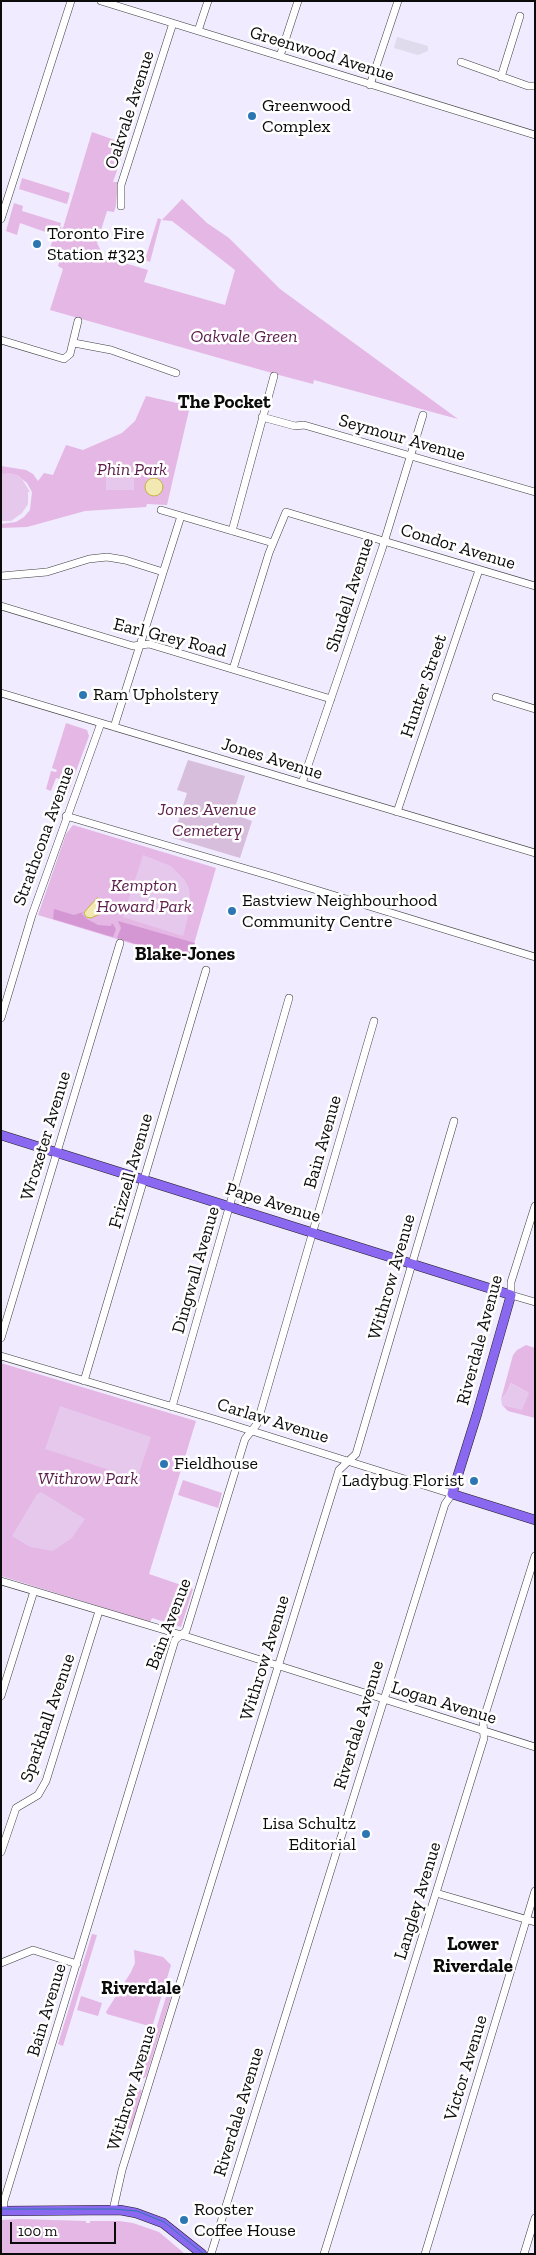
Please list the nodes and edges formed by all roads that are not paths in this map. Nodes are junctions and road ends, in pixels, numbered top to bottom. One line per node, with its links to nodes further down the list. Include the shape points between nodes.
1 (71, 1): 17 (street)
2 (101, 1): 6 (street, Greenwood Avenue)
3 (208, 1): 9 (street)
4 (298, 1): 10 (street)
5 (398, 1): 13 (street)
6 (117, 4): 8 (street, Greenwood Avenue)
7 (520, 16): 12 (street)
8 (173, 23): 9 (street, Greenwood Avenue); 16 (street, Oakvale Avenue, via 121,186)
9 (198, 31): 10 (street, Greenwood Avenue)
10 (280, 56): 13 (street, Greenwood Avenue)
11 (461, 62): 12 (street)
12 (501, 77): 14 (street)
13 (370, 85): 15 (street, Greenwood Avenue)
14 (535, 86)
15 (535, 135)
16 (121, 206)
17 (1, 219)
18 (78, 321): 20 (street)
19 (1, 340): 20 (street, via 64,359 68,358)
20 (74, 343): 21 (street, via 111,350)
21 (176, 373)
22 (274, 376): 24 (street)
23 (423, 415): 25 (street, Shudell Avenue)
24 (262, 417): 25 (street, Seymour Avenue, via 295,426 304,425); 29 (street)
25 (410, 456): 26 (street, Seymour Avenue); 30 (street, Shudell Avenue)
26 (535, 492)
27 (161, 510): 28 (street)
28 (181, 516): 29 (street); 33 (street)
29 (232, 531): 31 (street)
30 (384, 540): 31 (street, Condor Avenue, via 286,512); 32 (street, Condor Avenue); 41 (street, Shudell Avenue)
31 (273, 543): 38 (street)
32 (479, 570): 35 (street, Condor Avenue); 46 (street, Hunter Street)
33 (163, 572): 34 (street, via 107,557 47,572); 37 (street)
34 (1, 576)
35 (535, 586)
36 (1, 606): 37 (street, Earl Grey Road, via 133,646)
37 (140, 644): 38 (street, Earl Grey Road); 44 (street)
38 (232, 669): 41 (street, Earl Grey Road)
39 (1, 693): 43 (street, Jones Avenue)
40 (496, 697): 42 (street)
41 (331, 699): 45 (street, Shudell Avenue)
42 (535, 709)
43 (101, 723): 44 (street, Jones Avenue); 47 (street, Strathcona Avenue)
44 (114, 727): 45 (street, Jones Avenue)
45 (302, 783): 46 (street, Jones Avenue)
46 (397, 812): 48 (street, Jones Avenue)
47 (66, 816): 50 (street); 53 (street, Strathcona Avenue)
48 (535, 853)
49 (120, 943): 57 (street, Wroxeter Avenue)
50 (535, 957)
51 (206, 970): 58 (street, Frizzell Avenue)
52 (289, 998): 59 (street, Dingwall Avenue)
53 (1, 1018)
54 (374, 1021): 61 (street, Bain Avenue)
55 (454, 1121): 62 (street, Withrow Avenue)
56 (1, 1136): 57 (main road, Pape Avenue)
57 (57, 1154): 58 (main road, Pape Avenue); 65 (street, Wroxeter Avenue)
58 (144, 1180): 59 (main road, Pape Avenue); 67 (street, Frizzell Avenue)
59 (230, 1206): 61 (main road, Pape Avenue); 68 (street, Dingwall Avenue)
60 (535, 1208): 63 (street, Riverdale Avenue, via 511,1282)
61 (312, 1232): 62 (main road, Pape Avenue); 69 (street, Bain Avenue)
62 (411, 1264): 63 (main road, Pape Avenue); 70 (street, Withrow Avenue, via 356,1454)
63 (511, 1295): 64 (street, Pape Avenue); 71 (main road, Riverdale Avenue)
64 (535, 1302)
65 (1, 1338)
66 (1, 1356): 67 (street, Carlaw Avenue)
67 (84, 1381): 68 (street, Carlaw Avenue)
68 (172, 1407): 69 (street, Carlaw Avenue)
69 (252, 1432): 70 (street, Carlaw Avenue); 77 (street, Bain Avenue, via 245,1439 186,1631)
70 (350, 1461): 71 (street, Carlaw Avenue); 78 (street, Withrow Avenue, via 339,1470)
71 (452, 1494): 72 (main road, Carlaw Avenue); 80 (street, Riverdale Avenue, via 445,1504)
72 (535, 1520)
73 (535, 1556): 81 (street, Langley Avenue, via 483,1721)
74 (1, 1581): 75 (street, Logan Avenue)
75 (34, 1591): 76 (street, Logan Avenue); 79 (street)
76 (99, 1611): 77 (street, Logan Avenue); 83 (street, Sparkhall Avenue, via 46,1781 38,1795 16,1808)
77 (180, 1636): 78 (street, Logan Avenue); 89 (street, Bain Avenue, via 175,1640)
78 (279, 1665): 80 (street, Logan Avenue); 91 (street, Withrow Avenue, via 122,2170)
79 (1, 1696)
80 (384, 1700): 81 (street, Logan Avenue); 94 (street, Riverdale Avenue)
81 (484, 1731): 82 (street, Logan Avenue); 85 (street, Langley Avenue)
82 (535, 1747)
83 (1, 1852)
84 (535, 1891): 86 (street, Victor Avenue)
85 (436, 1893): 86 (street); 95 (street, Langley Avenue)
86 (526, 1919): 87 (street); 96 (street, Victor Avenue)
87 (535, 1922)
88 (1, 1963): 89 (street, via 33,1950)
89 (77, 1964): 90 (street, Bain Avenue)
90 (2, 2210): 91 (main road)
91 (113, 2210): 93 (main road, via 154,2218)
92 (535, 2218): 97 (street)
93 (202, 2254)
94 (211, 2254)
95 (324, 2254)
96 (425, 2254)
97 (524, 2254)

